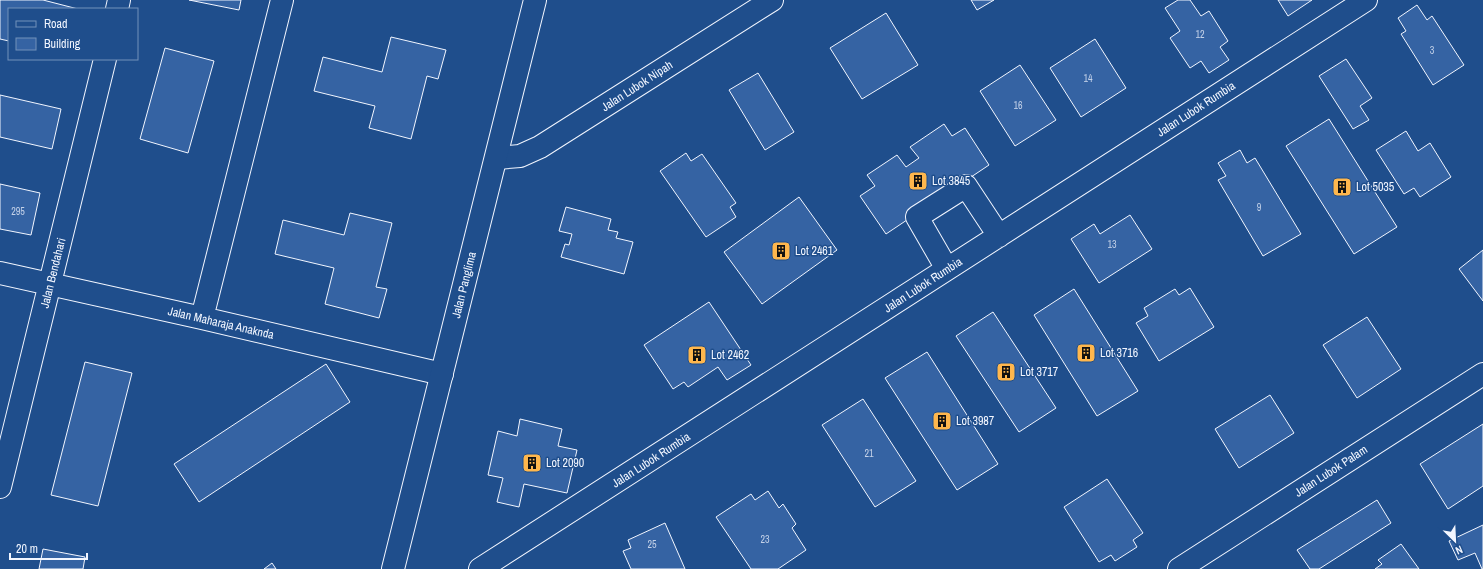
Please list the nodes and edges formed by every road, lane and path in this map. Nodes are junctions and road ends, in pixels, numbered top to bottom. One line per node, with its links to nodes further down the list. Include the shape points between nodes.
1 (282, 0): 11 (street)
2 (535, 0): 6 (street, Jalan Panglima)
3 (772, 0): 6 (street, Jalan Lubok Nipah, via 540,147 520,156)
4 (1366, 0): 7 (street, Jalan Lubok Rumbia)
5 (104, 60): 10 (street, Jalan Bendahari)
6 (497, 158): 12 (street, Jalan Panglima)
7 (999, 236): 8 (street, Jalan Lubok Rumbia); 8 (street, via 966,186 918,218)
8 (947, 269): 16 (street, Jalan Lubok Rumbia)
9 (0, 273): 10 (street, Jalan Maharaja Anaknda)
10 (50, 285): 11 (street, Jalan Maharaja Anaknda); 14 (street, Jalan Bendahari)
11 (202, 318): 12 (street, Jalan Maharaja Anaknda)
12 (442, 374): 15 (street, Jalan Panglima)
13 (1483, 374): 17 (street, Jalan Lubok Palam)
14 (0, 487)
15 (393, 569)
16 (480, 569)
17 (1179, 569)

